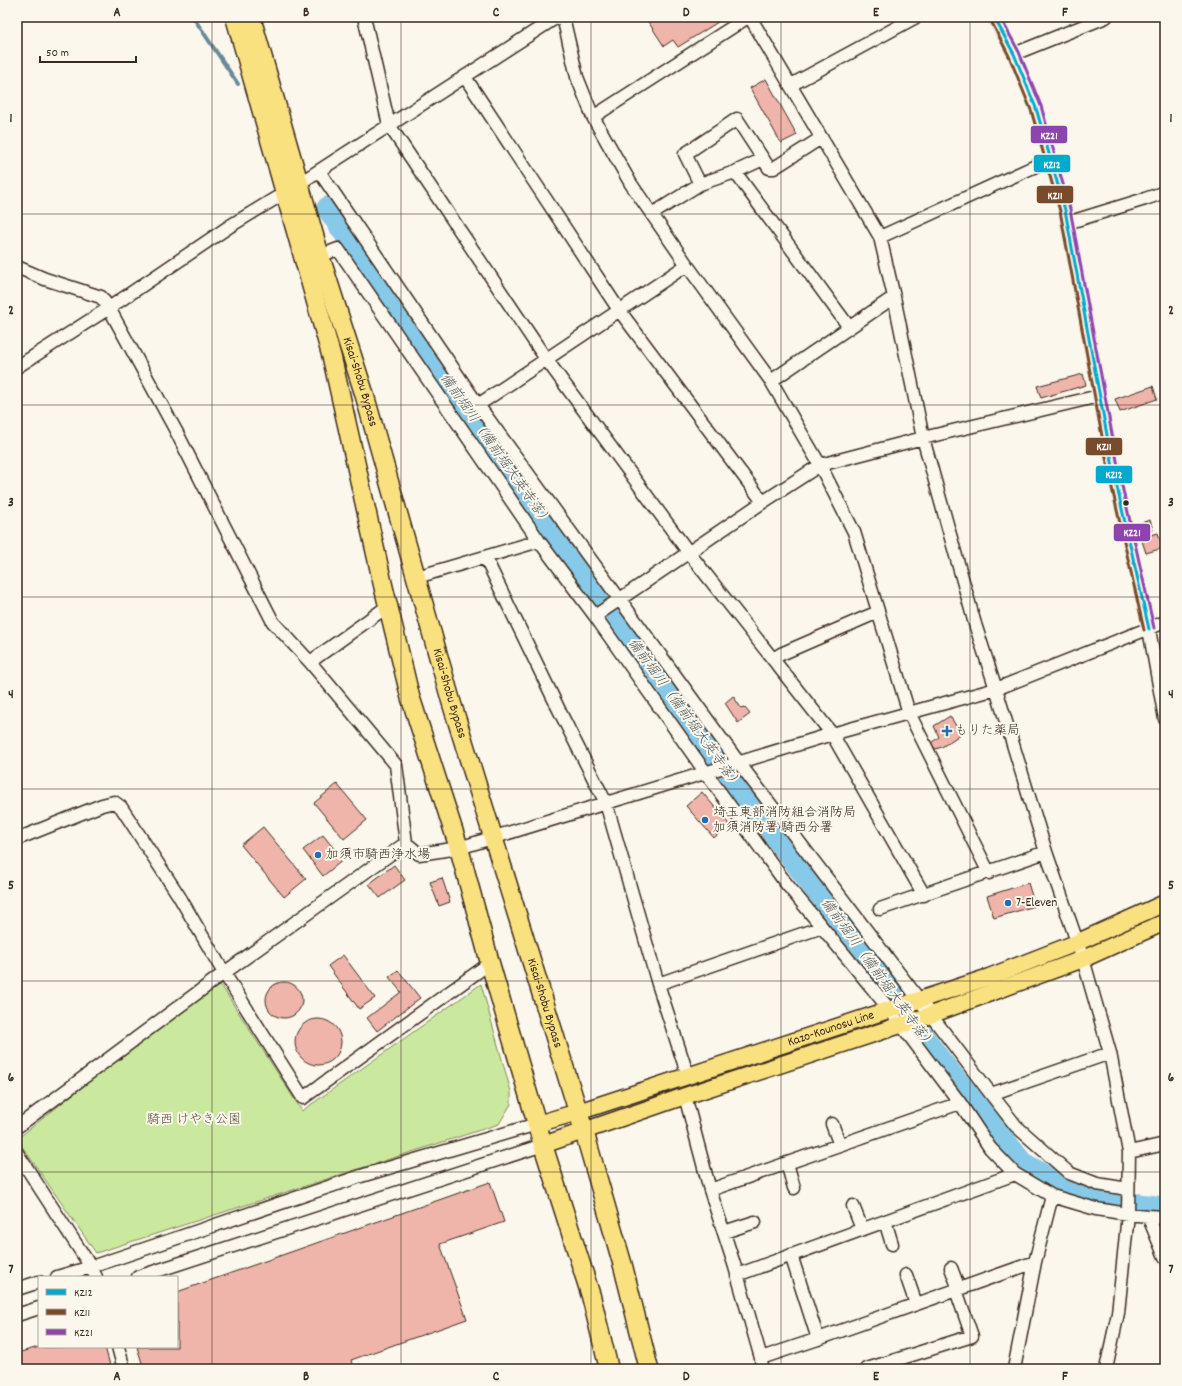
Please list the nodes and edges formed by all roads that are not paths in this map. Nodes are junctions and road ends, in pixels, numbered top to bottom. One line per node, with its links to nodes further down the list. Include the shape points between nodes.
1 (235, 17): 21 (highway, Kisai-Shobu Bypass)
2 (251, 17): 21 (highway, Kisai-Shobu Bypass)
3 (364, 17): 14 (street)
4 (557, 17): 11 (street)
5 (562, 17): 13 (street, via 577,77)
6 (749, 17): 12 (street); 13 (street)
7 (916, 17): 12 (street)
8 (994, 17): 10 (street)
9 (1106, 17): 10 (street)
10 (1014, 54): 17 (street, via 1036,108)
11 (465, 77): 14 (street); 31 (street)
12 (791, 85): 15 (street)
13 (593, 117): 23 (street, via 631,184)
14 (388, 125): 18 (street); 33 (street)
15 (821, 138): 16 (street, via 774,168 769,168); 25 (street)
16 (763, 159): 19 (street); 20 (street, via 737,119 684,154)
17 (1051, 159): 24 (street); 25 (street)
18 (319, 171): 21 (street); 37 (street)
19 (735, 172): 20 (street); 32 (street)
20 (700, 184): 23 (street)
21 (293, 188): 26 (highway, Kisai-Shobu Bypass); 30 (street, via 230,226); 46 (highway, Kisai-Shobu Bypass)
22 (1165, 192): 24 (street)
23 (652, 214): 27 (street)
24 (1068, 223): 36 (street)
25 (880, 237): 29 (street)
26 (320, 256): 41 (street, via 338,248); 44 (highway, Kisai-Shobu Bypass, via 364,393)
27 (687, 265): 31 (street); 35 (street)
28 (17, 267): 30 (street, via 101,297)
29 (894, 297): 32 (street); 38 (street)
30 (109, 308): 34 (street); 52 (street, via 176,431 273,622)
31 (619, 310): 33 (street); 40 (street)
32 (849, 327): 35 (street)
33 (546, 358): 37 (street); 42 (street)
34 (17, 367)
35 (771, 381): 39 (street)
36 (1099, 396): 38 (street); 50 (street)
37 (478, 405): 45 (street)
38 (923, 438): 39 (street); 53 (street, via 975,624)
39 (820, 465): 40 (street); 47 (street, via 854,532)
40 (763, 502): 42 (street)
41 (539, 541): 43 (street); 48 (street)
42 (689, 553): 45 (street); 51 (street)
43 (485, 557): 44 (street); 59 (street)
44 (417, 577): 60 (highway, Kisai-Shobu Bypass)
45 (617, 600): 48 (street); 57 (street)
46 (388, 606): 52 (street); 63 (highway, Kisai-Shobu Bypass, via 410,696)
47 (878, 612): 51 (street); 54 (street)
48 (596, 615): 58 (street)
49 (1165, 622): 50 (street)
50 (1149, 629): 53 (street); 55 (street)
51 (773, 659): 56 (street)
52 (310, 662): 62 (street, via 396,765)
53 (996, 689): 54 (street); 64 (street)
54 (909, 712): 56 (street); 65 (street)
55 (1165, 719)
56 (832, 734): 57 (street); 66 (street)
57 (736, 764): 58 (street); 76 (street)
58 (706, 773): 59 (street); 70 (street, via 785,882)
59 (606, 803): 60 (street); 75 (street)
60 (493, 838): 63 (street); 85 (highway, Kisai-Shobu Bypass)
61 (17, 839): 74 (street, via 114,802 128,817 179,896)
62 (406, 843): 63 (street, via 419,854); 74 (street)
63 (459, 848): 73 (highway, Kisai-Shobu Bypass)
64 (1046, 852): 65 (street); 71 (street)
65 (989, 872): 66 (street)
66 (924, 895): 68 (street)
67 (1165, 903): 71 (main road, Kazo-Kounosu Line)
68 (880, 909)
69 (1165, 922): 72 (main road, Kazo-Kounosu Line)
70 (822, 927): 75 (street); 77 (street)
71 (1076, 943): 72 (street); 76 (main road, Kazo-Kounosu Line, via 989,977)
72 (1083, 959): 78 (main road, Kazo-Kounosu Line); 80 (street)
73 (490, 963): 74 (street, via 303,1098); 86 (highway, Kisai-Shobu Bypass)
74 (224, 973): 88 (street)
75 (658, 984): 81 (street)
76 (917, 1001): 77 (main road, Kazo-Kounosu Line); 78 (street)
77 (890, 1010): 79 (street); 81 (main road, Kazo-Kounosu Line)
78 (928, 1016): 79 (main road, Kazo-Kounosu Line); 82 (street)
79 (900, 1024): 83 (main road, Kazo-Kounosu Line); 84 (street)
80 (1110, 1053): 82 (street); 93 (street)
81 (688, 1076): 85 (main road, Kazo-Kounosu Line)
82 (990, 1094): 98 (street, via 1016,1126 1068,1173 1097,1184)
83 (685, 1096): 89 (main road, Kazo-Kounosu Line); 99 (street)
84 (960, 1103): 91 (street); 96 (street, via 990,1148)
85 (578, 1112): 86 (main road, Kazo-Kounosu Line); 89 (highway, Kisai-Shobu Bypass)
86 (537, 1124): 92 (highway, Kisai-Shobu Bypass); 114 (street, via 361,1176)
87 (832, 1124): 91 (street)
88 (17, 1127)
89 (584, 1131): 92 (main road, Kazo-Kounosu Line); 130 (highway, Kisai-Shobu Bypass, via 623,1266)
90 (1165, 1144): 93 (street)
91 (840, 1145): 95 (street)
92 (543, 1146): 118 (street); 129 (highway, Kisai-Shobu Bypass, via 591,1296)
93 (1129, 1152): 98 (street)
94 (17, 1153): 114 (street)
95 (787, 1163): 97 (street); 99 (street)
96 (1015, 1174): 100 (street); 105 (street)
97 (794, 1188)
98 (1128, 1189): 102 (street)
99 (710, 1190): 108 (street)
100 (1052, 1196): 102 (street, via 1096,1209); 112 (street)
101 (853, 1206): 107 (street)
102 (1128, 1214): 103 (street); 133 (street, via 1118,1313)
103 (1148, 1216): 104 (street); 111 (street)
104 (1165, 1217)
105 (885, 1221): 107 (street); 109 (street)
106 (755, 1222): 108 (street)
107 (862, 1229): 110 (street)
108 (724, 1232): 115 (street)
109 (892, 1244)
110 (791, 1255): 115 (street); 125 (street)
111 (1165, 1257)
112 (1035, 1262): 121 (street); 132 (street)
113 (951, 1268): 121 (street)
114 (94, 1272): 117 (street)
115 (737, 1275): 127 (street)
116 (906, 1275): 122 (street)
117 (64, 1276)
118 (141, 1276)
119 (38, 1282): 120 (street)
120 (17, 1289)
121 (958, 1289): 122 (street); 131 (street, via 972,1336)
122 (916, 1304): 125 (street)
123 (38, 1308): 124 (street)
124 (17, 1314)
125 (818, 1339): 127 (street)
126 (118, 1348): 128 (street)
127 (762, 1364)
128 (124, 1369)
129 (609, 1369)
130 (649, 1369)
131 (867, 1369)
132 (1014, 1369)
133 (1106, 1369)

